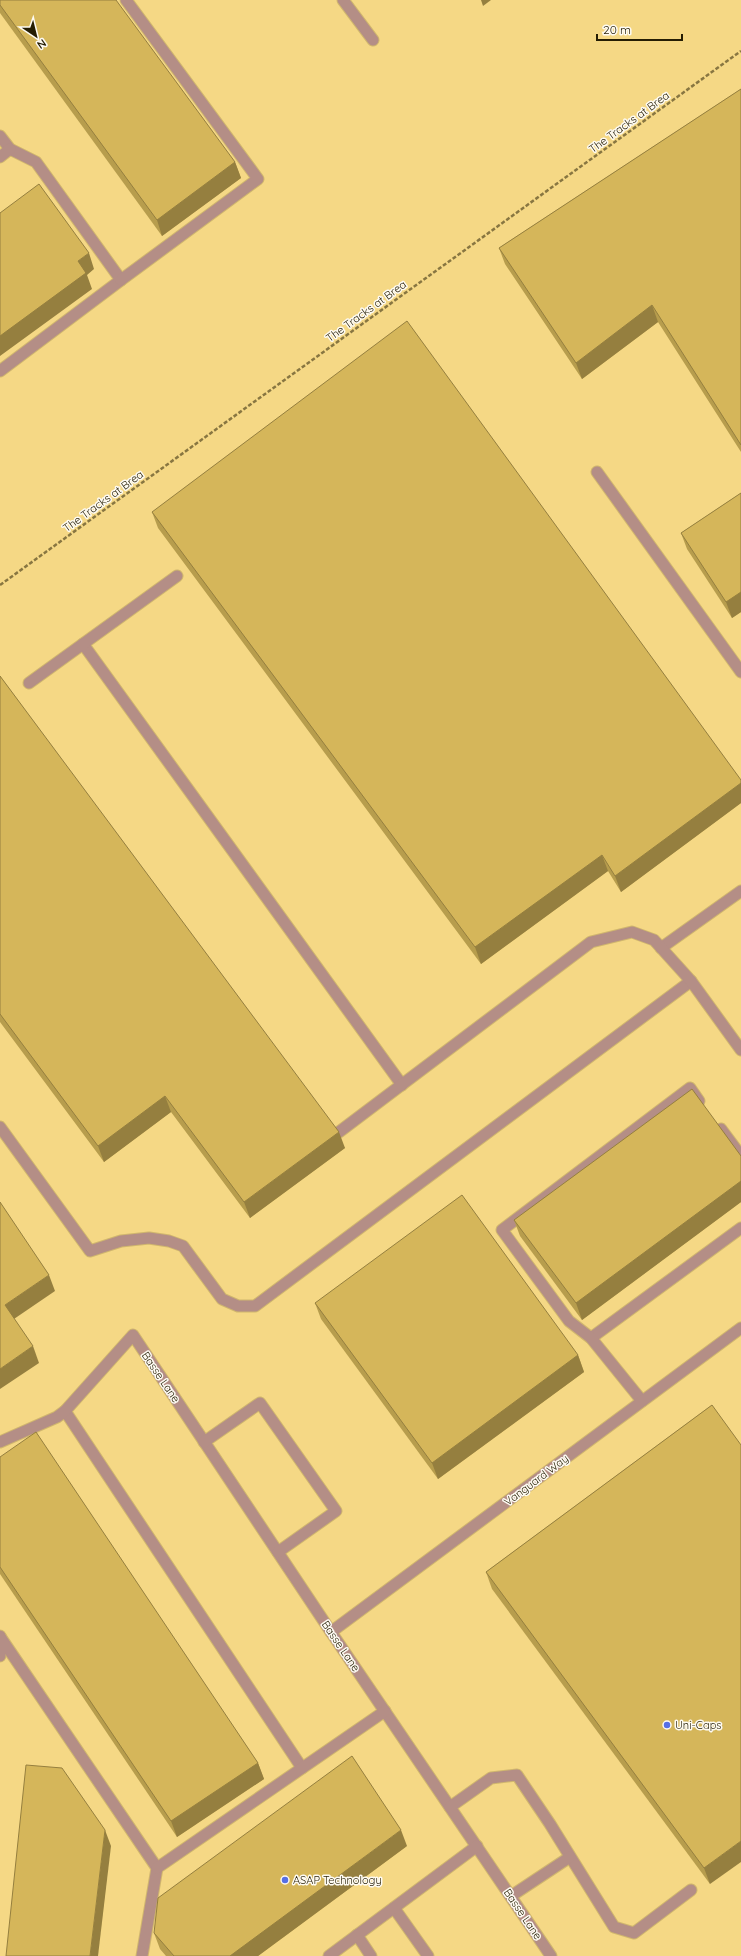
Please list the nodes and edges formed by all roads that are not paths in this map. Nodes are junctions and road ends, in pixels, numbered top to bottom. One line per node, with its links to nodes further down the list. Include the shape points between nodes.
1 (126, 0): 7 (street, via 258,179)
2 (343, 0): 3 (street)
3 (373, 40)
4 (0, 136): 5 (street)
5 (10, 150): 6 (street); 7 (street, via 36,162)
6 (0, 157)
7 (121, 280): 8 (street)
8 (0, 371)
9 (597, 472): 12 (street)
10 (177, 576): 11 (street)
11 (83, 644): 13 (street); 18 (street)
12 (741, 672)
13 (28, 683)
14 (741, 891): 15 (street)
15 (661, 948): 16 (street); 18 (street, via 654,940 632,932 591,942)
16 (691, 981): 17 (street); 21 (street, via 255,1306 238,1306 222,1299 183,1246 169,1241 149,1238 121,1241 90,1251)
17 (741, 1050)
18 (402, 1085): 22 (street)
19 (704, 1107): 26 (street, via 690,1088 502,1230 569,1321)
20 (713, 1119): 23 (street)
21 (0, 1127)
22 (340, 1132)
23 (741, 1156)
24 (741, 1228): 26 (street)
25 (741, 1328): 27 (street, Vanguard Way)
26 (591, 1338): 27 (street)
27 (642, 1401): 32 (street, Vanguard Way)
28 (65, 1411): 29 (street); 30 (street, Basse Lane, via 133,1335); 36 (street)
29 (0, 1442)
30 (204, 1442): 31 (street, Basse Lane); 31 (street, via 260,1403 336,1511)
31 (278, 1552): 32 (street, Basse Lane)
32 (331, 1632): 35 (street, Basse Lane)
33 (0, 1637): 34 (street); 40 (street)
34 (0, 1656)
35 (385, 1710): 36 (street); 37 (street, Basse Lane)
36 (302, 1768): 40 (street)
37 (450, 1807): 38 (street, Basse Lane); 39 (street, via 491,1778 517,1775)
38 (477, 1846): 42 (street, Basse Lane); 43 (street)
39 (570, 1857): 41 (street, via 614,1927 634,1933); 42 (street)
40 (157, 1868): 45 (street)
41 (691, 1890)
42 (511, 1896): 49 (street, Basse Lane)
43 (394, 1908): 44 (street); 48 (street)
44 (357, 1935): 46 (street); 47 (street)
45 (142, 1956)
46 (329, 1956)
47 (371, 1956)
48 (428, 1956)
49 (551, 1956)

